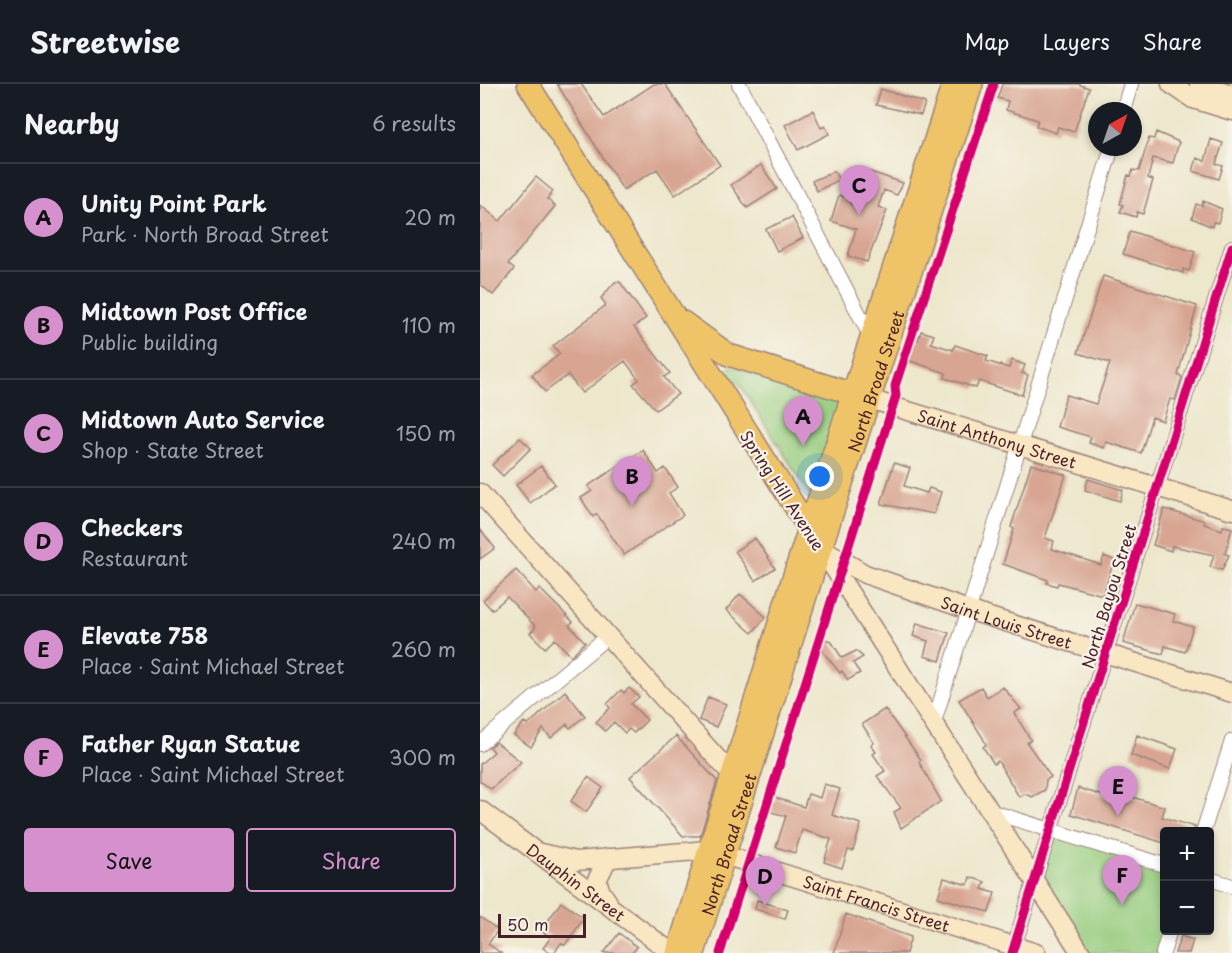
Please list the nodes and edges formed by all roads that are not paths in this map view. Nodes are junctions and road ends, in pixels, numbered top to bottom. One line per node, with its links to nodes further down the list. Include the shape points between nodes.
1 (528, 84): 13 (main road, Spring Hill Avenue)
2 (739, 84): 14 (street)
3 (953, 84): 14 (main road, North Broad Street)
4 (972, 84): 15 (main road, North Broad Street)
5 (1131, 84): 9 (street)
6 (1180, 84): 10 (street, via 1192,99)
7 (1199, 84): 8 (street)
8 (1232, 94)
9 (1126, 102)
10 (1232, 111)
11 (1109, 156): 16 (street)
12 (1232, 247): 17 (street, North Bayou Street)
13 (670, 312): 15 (main road, Saint Anthony Street, via 729,355); 20 (main road, Spring Hill Avenue)
14 (871, 337): 15 (main road, North Broad Street)
15 (862, 397): 16 (street, Saint Anthony Street); 20 (main road, North Broad Street); 21 (main road, North Broad Street)
16 (1020, 445): 17 (street, Saint Anthony Street); 22 (street)
17 (1157, 487): 19 (street, Saint Anthony Street); 24 (street, North Bayou Street)
18 (480, 493): 23 (street)
19 (1232, 510)
20 (809, 530): 21 (main road, Spring Hill Avenue); 29 (main road, North Broad Street)
21 (821, 548): 22 (street, Saint Louis Street, via 865,574); 26 (street, Spring Hill Avenue); 35 (main road, North Broad Street)
22 (970, 610): 24 (street, Saint Louis Street); 26 (street)
23 (608, 636): 28 (street); 29 (street)
24 (1106, 653): 25 (street, Saint Louis Street); 33 (street, North Bayou Street)
25 (1232, 693)
26 (934, 722): 31 (street, Spring Hill Avenue)
27 (1232, 741): 32 (street)
28 (480, 744)
29 (732, 775): 35 (main road, North Broad Street)
30 (480, 810): 34 (street, Dauphin Street)
31 (992, 812): 33 (street); 38 (street, Spring Hill Avenue)
32 (1204, 827)
33 (1051, 830): 37 (street); 38 (street, North Bayou Street)
34 (536, 852): 36 (street, Saint Francis Street, via 576,861); 41 (street, Dauphin Street)
35 (717, 853): 36 (street, Saint Francis Street); 43 (street, Saint Francis Street); 45 (main road, North Broad Street); 46 (main road, North Broad Street)
36 (608, 858): 41 (street, via 597,880)
37 (1160, 864)
38 (1035, 880): 43 (street, North Bayou Street); 48 (street, Spring Hill Avenue)
39 (1214, 881): 40 (street)
40 (1232, 886)
41 (615, 910): 44 (street, Dauphin Street)
42 (1168, 935): 49 (street)
43 (1013, 949): 47 (street, Saint Francis Street)
44 (672, 953)
45 (678, 953)
46 (694, 953)
47 (1036, 953)
48 (1081, 953)
49 (1163, 953)

